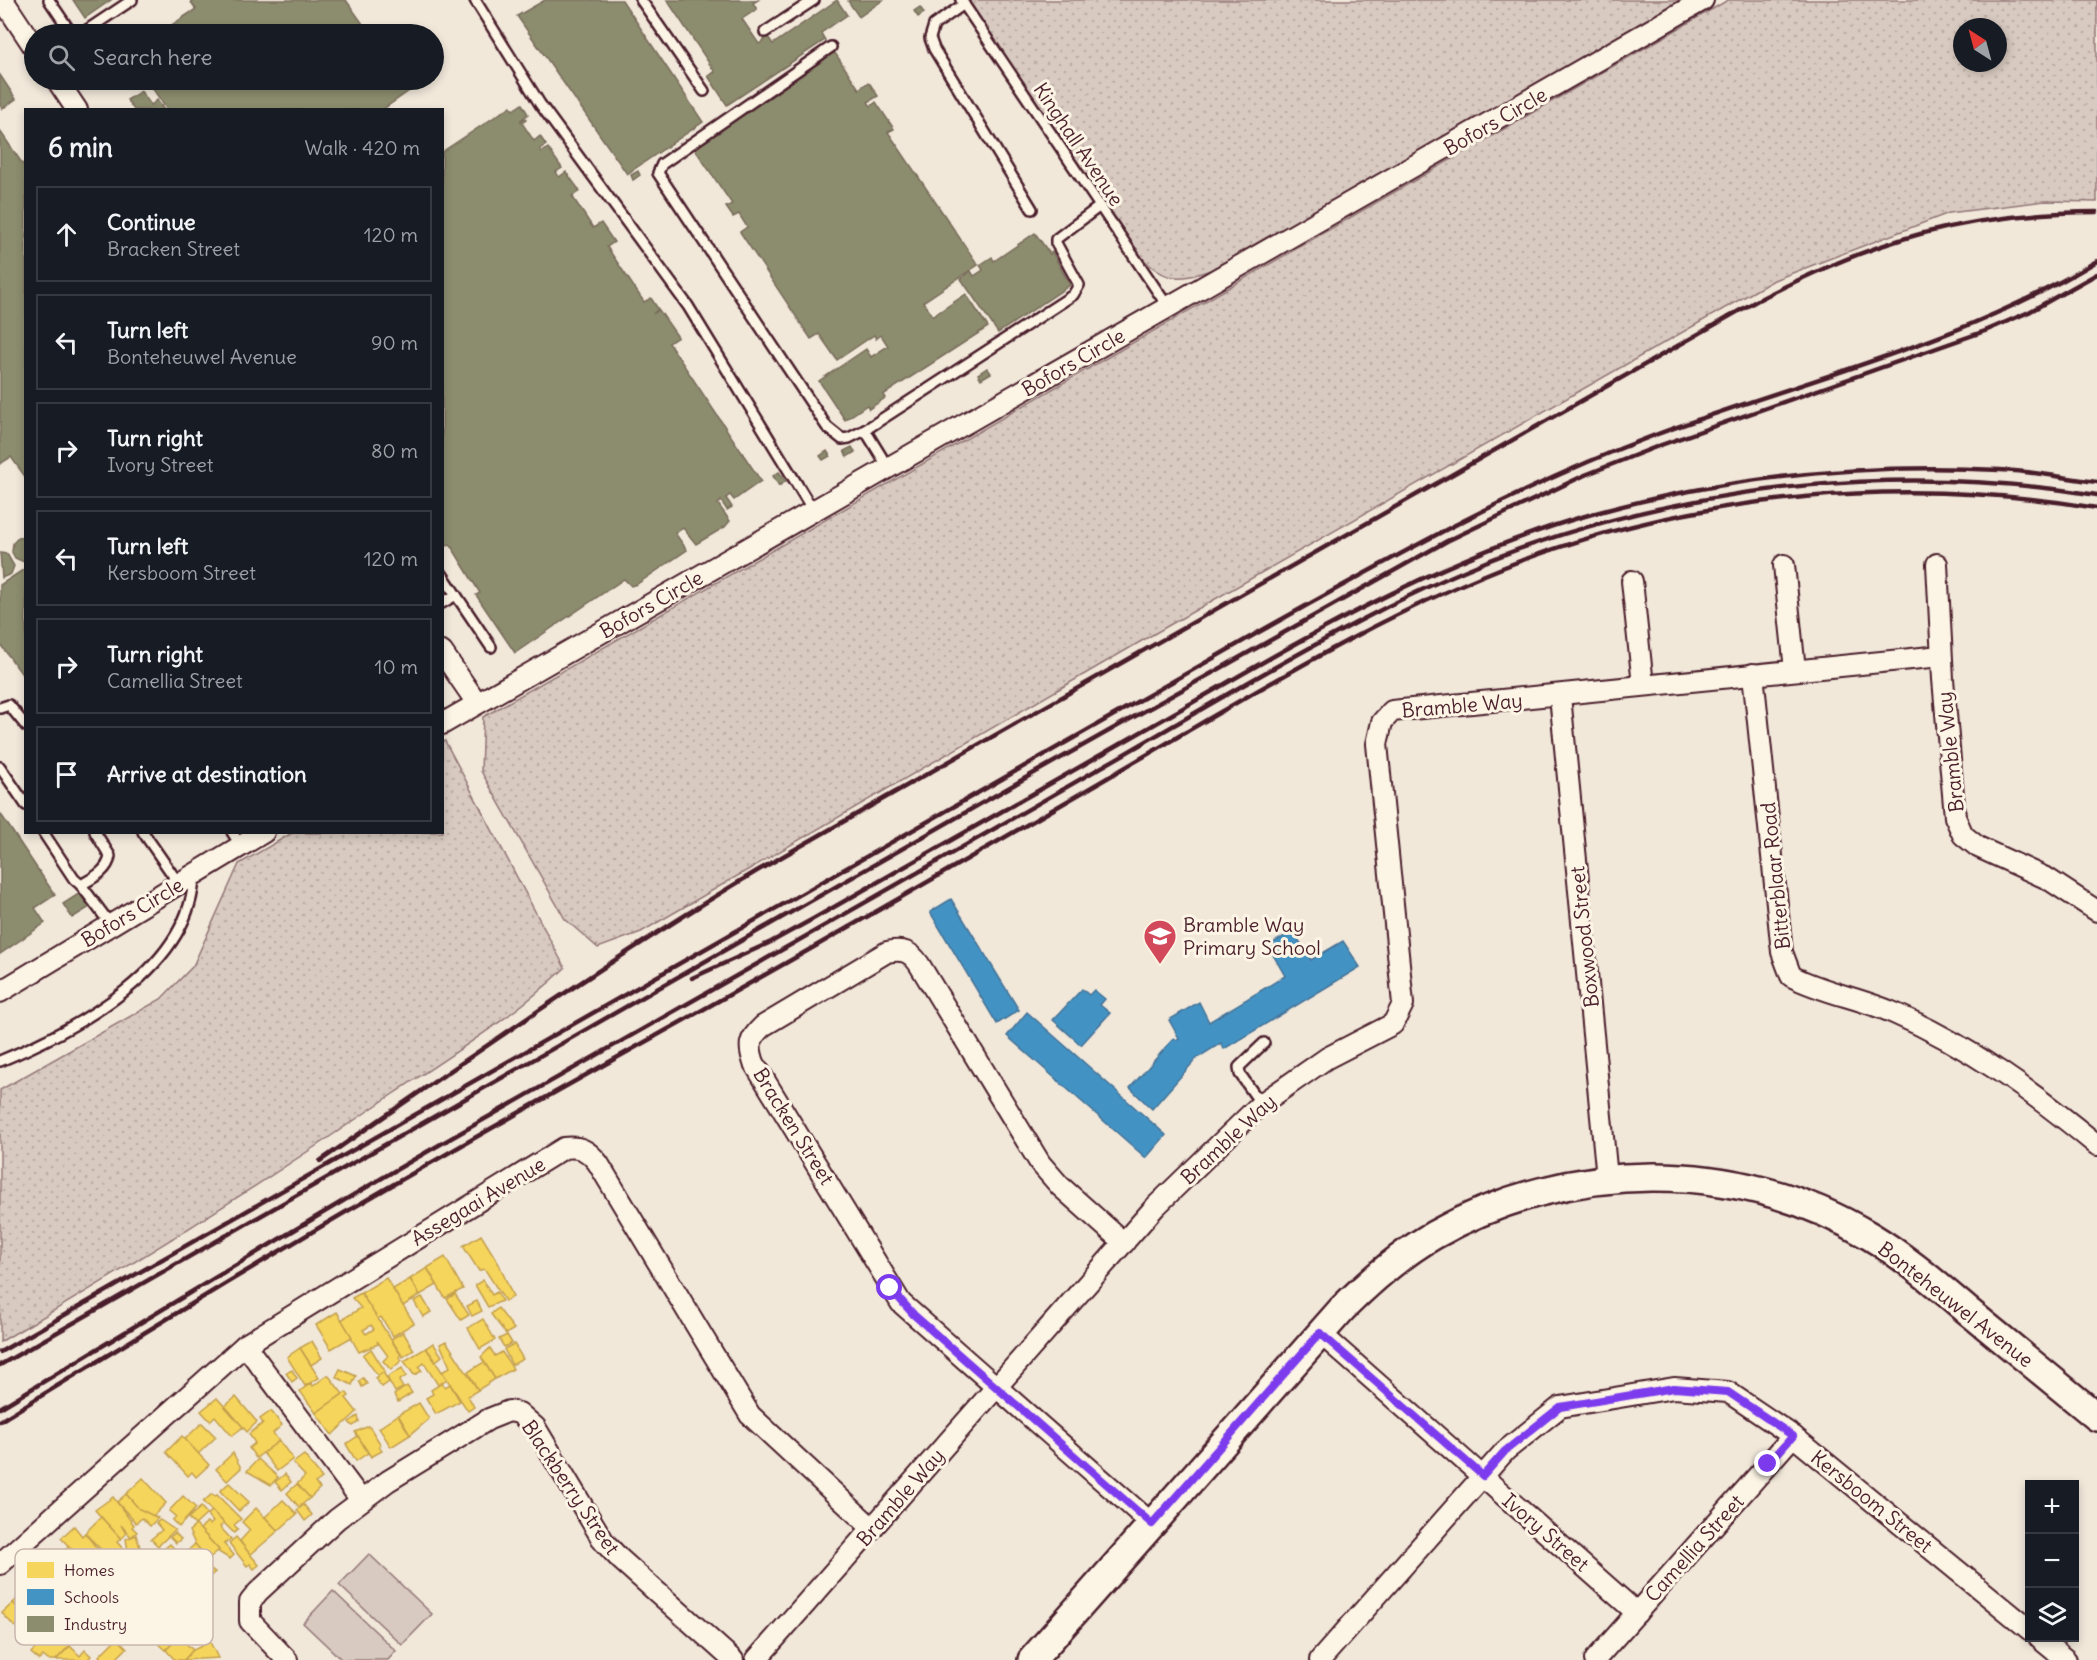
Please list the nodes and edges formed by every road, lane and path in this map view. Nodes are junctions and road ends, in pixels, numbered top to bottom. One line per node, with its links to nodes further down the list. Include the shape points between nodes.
1 (3, 0): 11 (street)
2 (49, 0): 9 (lane)
3 (132, 0): 10 (lane)
4 (475, 0): 22 (lane, via 540,104 688,306)
5 (641, 0): 15 (lane)
6 (814, 0): 12 (lane)
7 (1703, 0): 19 (street, Bofors Circle)
8 (962, 2): 17 (lane, Kinghall Avenue); 18 (lane, via 934,24 930,38)
9 (65, 24)
10 (96, 24)
11 (24, 31)
12 (765, 32)
13 (831, 47): 20 (lane, via 662,164 658,173 827,427 842,439)
14 (64, 90): 16 (street)
15 (704, 91)
16 (76, 108)
17 (1100, 206): 19 (lane, Kinghall Avenue); 20 (lane, via 1056,239 1079,285 1073,296)
18 (1032, 209)
19 (1168, 307): 21 (street, Bofors Circle)
20 (865, 430): 21 (lane)
21 (889, 469): 22 (street, Bofors Circle)
22 (814, 512): 36 (street, Bofors Circle)
23 (1937, 564): 31 (street, Bramble Way)
24 (1784, 565): 32 (street)
25 (444, 577): 27 (lane)
26 (1632, 581): 34 (street)
27 (456, 595): 28 (lane); 29 (lane)
28 (444, 602)
29 (491, 647)
30 (444, 655): 36 (street)
31 (1941, 656): 32 (street, Bramble Way); 49 (street, Bramble Way, via 1955,817 1963,835 1978,847 2048,879)
32 (1795, 670): 33 (street, Bramble Way)
33 (1753, 674): 34 (street, Bramble Way); 55 (street, Bitterblaar Road, via 1782,952 1791,976 1812,987 1893,1012 1987,1061)
34 (1642, 685): 35 (street, Bramble Way)
35 (1560, 696): 54 (street, Bramble Way, via 1392,711 1382,722 1377,744 1403,1004 1393,1024 1327,1058); 56 (street, Boxwood Street)
36 (477, 703): 39 (street, Bofors Circle)
37 (0, 708): 38 (lane, via 9,705)
38 (24, 723)
39 (444, 723)
40 (0, 766): 41 (lane)
41 (24, 802)
42 (44, 834): 48 (lane)
43 (96, 834): 48 (lane, via 110,860 95,877)
44 (145, 834): 47 (lane)
45 (256, 834): 46 (street, Bofors Circle)
46 (237, 839): 47 (street, Bofors Circle)
47 (186, 880): 50 (street, Bofors Circle); 53 (lane, via 194,895 186,921 163,954 134,983 87,1017)
48 (81, 885): 50 (lane)
49 (2097, 911)
50 (111, 925): 51 (street, Bofors Circle)
51 (0, 992)
52 (1264, 1043): 54 (lane, via 1239,1067)
53 (0, 1061)
54 (1261, 1104): 57 (street, Bramble Way)
55 (2097, 1145)
56 (1607, 1178): 58 (street, Bonteheuwel Avenue, via 1511,1200 1432,1236 1376,1276); 61 (street, Bonteheuwel Avenue, via 1664,1176 1723,1182 1821,1210 1871,1237 1929,1279)
57 (1124, 1243): 60 (street, Bramble Way); 60 (street, Bracken Street, via 1040,1163 908,952 887,952 751,1037 749,1048 754,1063 812,1153 890,1288 907,1309)
58 (1320, 1333): 63 (street, Ivory Street); 65 (street, Bonteheuwel Avenue)
59 (245, 1345): 64 (street); 66 (street, Assegaai Avenue, via 564,1148 584,1149 598,1162 750,1415); 67 (street, Assegaai Avenue)
60 (996, 1388): 65 (street, Bracken Street); 66 (street, Bramble Way)
61 (2097, 1417)
62 (1793, 1436): 63 (street, Kersboom Street, via 1728,1392 1674,1388 1560,1407 1505,1451); 70 (street, Camellia Street); 71 (street, Kersboom Street)
63 (1483, 1476): 70 (street, Ivory Street); 77 (street, Kersboom Street)
64 (361, 1500): 73 (street, Blackberry Street, via 250,1602 248,1612 256,1630); 74 (street, Blackberry Street, via 489,1419 509,1411 519,1413 535,1427 604,1542)
65 (1152, 1524): 76 (street, Bonteheuwel Avenue)
66 (872, 1528): 75 (street, Bramble Way)
67 (17, 1549)
68 (15, 1551): 69 (street, Assegaai Avenue)
69 (0, 1564)
70 (1636, 1613): 78 (street, Camellia Street)
71 (2025, 1626)
72 (2044, 1642): 79 (street)
73 (287, 1660)
74 (733, 1660)
75 (756, 1660)
76 (1032, 1660)
77 (1320, 1660)
78 (1595, 1660)
79 (2066, 1660)

